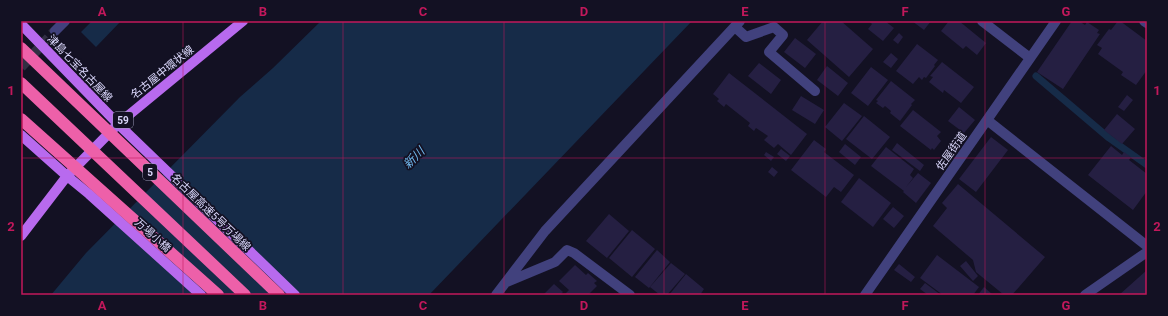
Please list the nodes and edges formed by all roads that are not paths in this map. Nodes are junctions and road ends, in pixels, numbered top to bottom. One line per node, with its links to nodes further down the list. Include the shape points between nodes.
1 (243, 21): 14 (main road, 名古屋中環状線 / 59)
2 (982, 21): 9 (street)
3 (1056, 21): 9 (street, 佐屋街道)
4 (1144, 21): 5 (street)
5 (1147, 23)
6 (21, 24): 14 (main road, 津島七宝名古屋線)
7 (737, 24): 11 (street, via 746,37 774,27 784,35 769,52); 20 (street, via 545,231)
8 (21, 48): 24 (highway, 名古屋高速5号万場線 / 5, bridge)
9 (1030, 58): 13 (street, 佐屋街道)
10 (21, 83): 23 (highway, bridge)
11 (815, 91)
12 (21, 119): 22 (highway, bridge)
13 (987, 120): 18 (street); 28 (street, 佐屋街道)
14 (118, 124): 16 (main road, 名古屋中環状線 / 59); 25 (main road, 津島七宝名古屋線)
15 (21, 135): 16 (main road)
16 (67, 176): 17 (main road, 名古屋中環状線 / 59); 21 (main road, 万場小橋)
17 (21, 236)
18 (1147, 246)
19 (1147, 252): 29 (street)
20 (505, 283): 26 (street); 27 (street, via 555,262 567,250)
21 (201, 295)
22 (218, 295)
23 (245, 295)
24 (279, 295)
25 (295, 295)
26 (496, 295)
27 (630, 295)
28 (865, 295)
29 (1085, 295)

